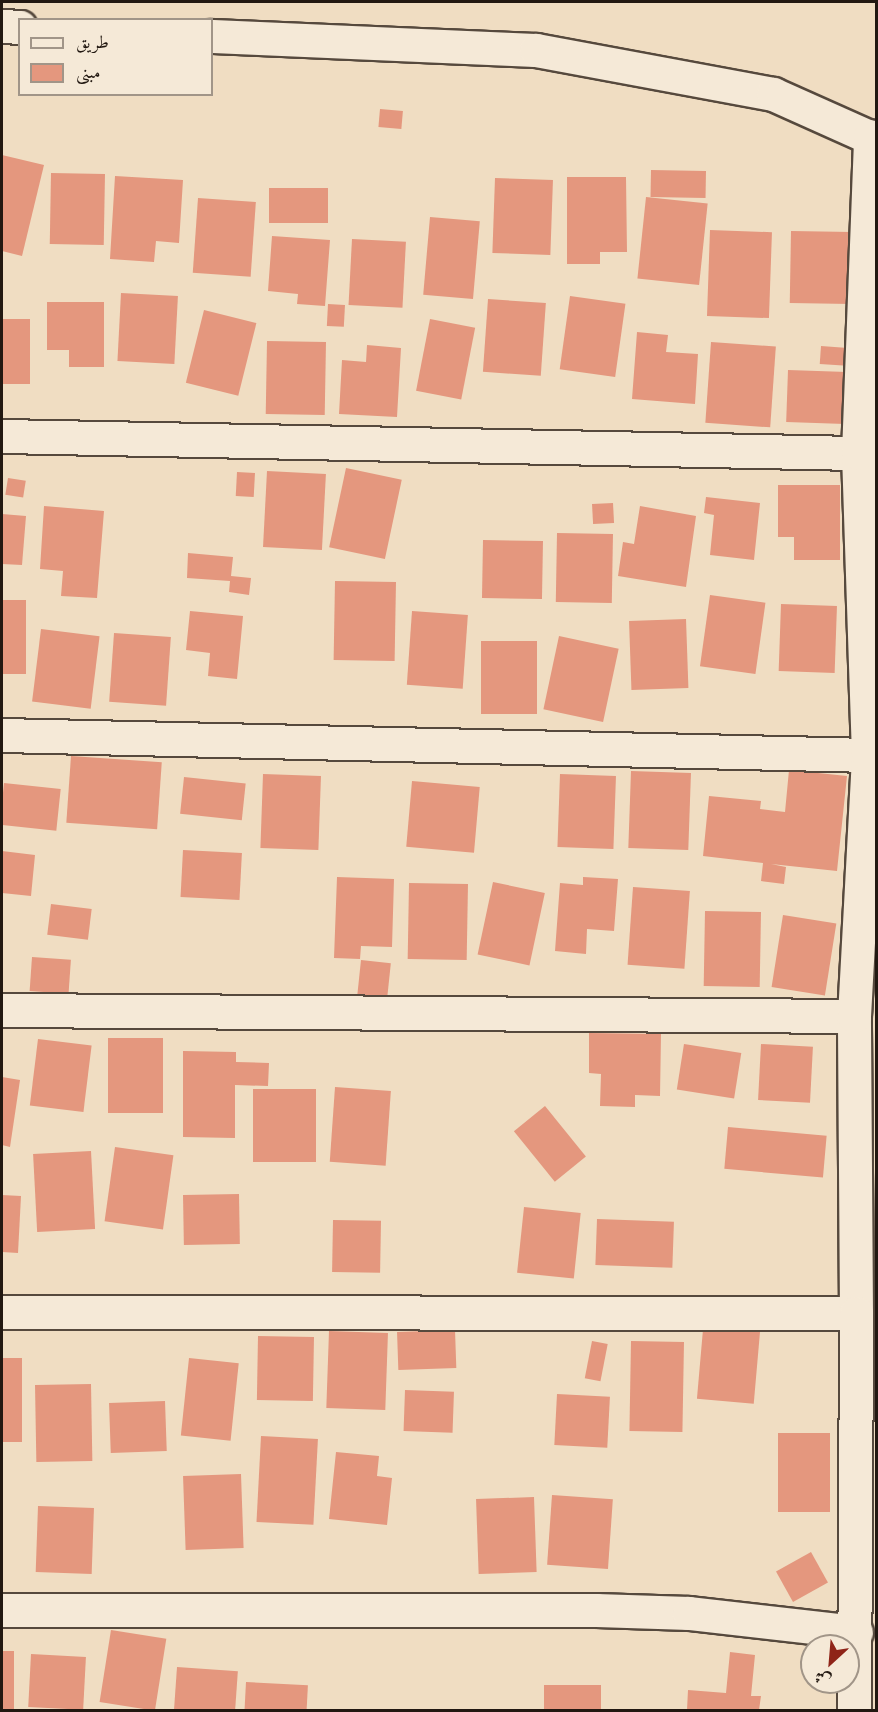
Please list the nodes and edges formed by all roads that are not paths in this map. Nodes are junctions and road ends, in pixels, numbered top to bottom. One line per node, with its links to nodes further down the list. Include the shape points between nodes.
1 (2, 26): 2 (street)
2 (18, 27)
3 (213, 36): 4 (street, via 536,50 774,94)
4 (873, 138): 6 (street)
5 (2, 436): 6 (street)
6 (858, 453): 8 (street)
7 (2, 735): 8 (street)
8 (868, 755): 10 (street)
9 (2, 1010): 10 (street)
10 (854, 1016): 12 (street)
11 (2, 1312): 12 (street)
12 (856, 1313): 14 (street)
13 (2, 1610): 14 (street, via 596,1610 688,1613)
14 (856, 1632): 15 (street)
15 (854, 1710)

